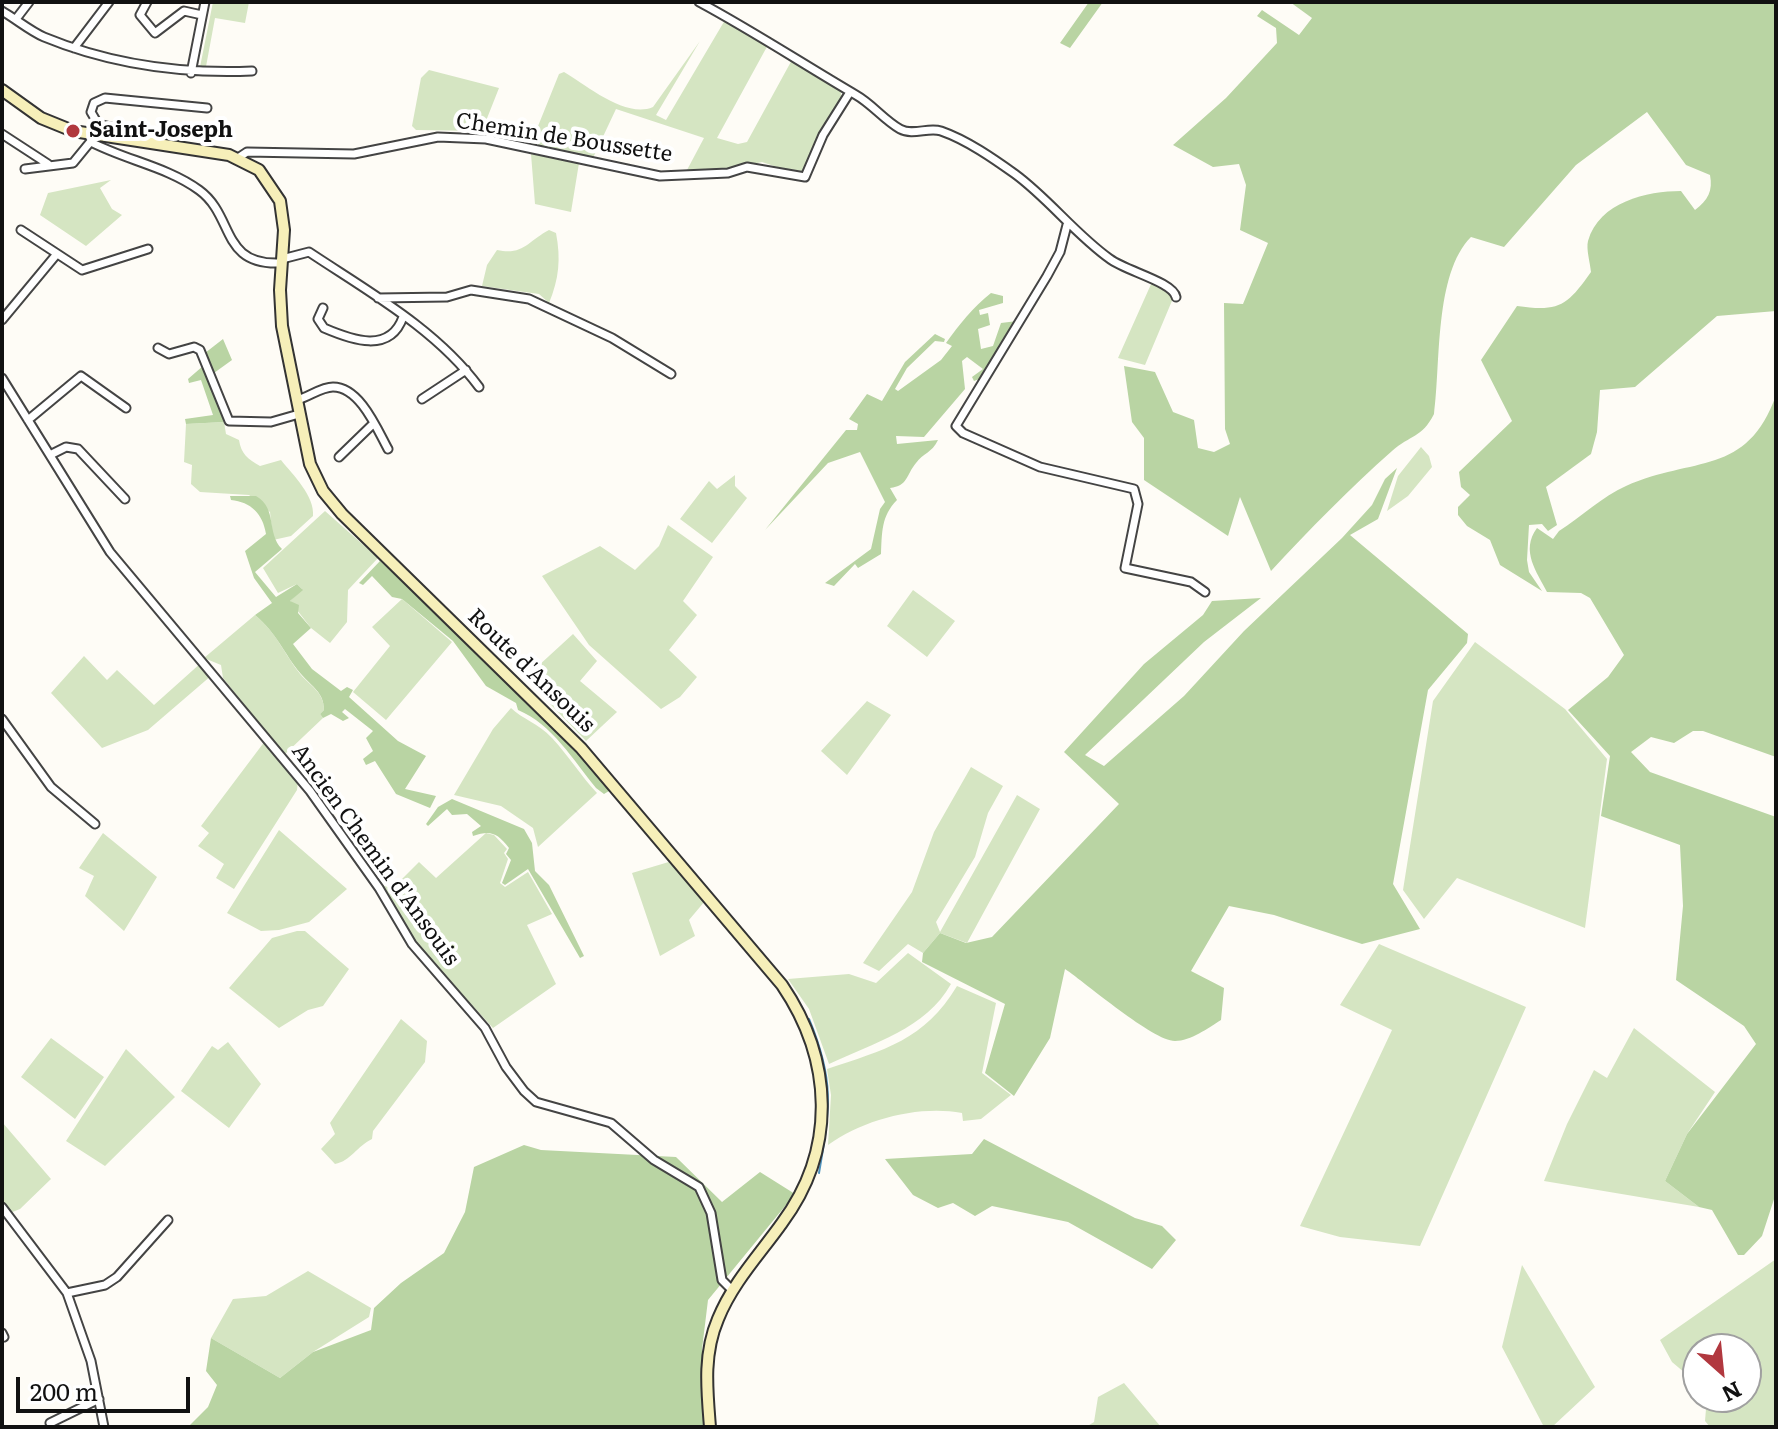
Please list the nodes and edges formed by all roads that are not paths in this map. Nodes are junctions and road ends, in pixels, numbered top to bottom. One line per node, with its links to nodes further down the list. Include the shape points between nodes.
1 (29, 2): 8 (street)
2 (109, 2): 9 (street)
3 (147, 2): 7 (street, via 140,15 155,33 184,11)
4 (205, 2): 7 (street)
5 (699, 2): 13 (street, via 773,41)
6 (2, 11): 8 (street)
7 (202, 15): 11 (street)
8 (16, 19): 9 (street, via 41,36)
9 (74, 48): 11 (street)
10 (252, 71): 11 (street)
11 (191, 73)
12 (2, 90): 16 (street, Route d'Ansouis, via 51,123)
13 (850, 92): 18 (street, Chemin de Boussette, via 805,177 747,167 728,173 660,176 486,139 438,137 385,151 247,152); 21 (street, via 898,128 944,132 995,161)
14 (207, 108): 17 (street, via 105,98 91,107 98,124 142,134)
15 (2, 134): 19 (street)
16 (91, 139): 17 (street, Route d'Ansouis); 19 (street, via 73,163); 25 (street, via 201,191 242,254 259,263)
17 (160, 145): 18 (street, Route d'Ansouis)
18 (238, 158): 25 (street, Route d'Ansouis, via 269,179 280,201)
19 (50, 165): 20 (street)
20 (25, 169)
21 (1067, 225): 26 (street, via 1135,275 1165,284); 46 (street, via 1047,276 956,426 1040,467 1134,489 1138,504 1125,568 1191,582)
22 (21, 230): 24 (street)
23 (148, 249): 24 (street, via 87,270)
24 (56, 255): 30 (street)
25 (282, 261): 27 (street, via 309,252); 37 (street, Route d'Ansouis, via 282,326)
26 (1176, 297)
27 (378, 298): 29 (street); 33 (street, via 447,297 471,290 529,299 612,338)
28 (323, 308): 29 (street, via 318,319 324,328 369,342 395,333)
29 (403, 317): 32 (street)
30 (2, 320)
31 (158, 348): 39 (street, via 169,354 200,350 229,421 271,422)
32 (466, 370): 35 (street); 36 (street)
33 (671, 374)
34 (2, 378): 40 (street, Ancien Chemin d'Ansouis)
35 (479, 387)
36 (422, 399)
37 (297, 400): 39 (street, Route d'Ansouis); 41 (street, via 339,388 357,399)
38 (126, 408): 40 (street, via 81,376)
39 (299, 414): 51 (street, Route d'Ansouis, via 310,464 328,498 581,748 782,985 804,1022 821,1077 823,1115 816,1158 797,1202)
40 (28, 420): 43 (street, Ancien Chemin d'Ansouis)
41 (373, 424): 42 (street); 44 (street)
42 (388, 449)
43 (50, 455): 45 (street, via 66,447 78,449); 51 (street, Ancien Chemin d'Ansouis, via 110,552 310,791 412,944 485,1028 524,1091 536,1102 611,1123 654,1160 699,1187 711,1213 722,1280)
44 (339, 457)
45 (125, 499)
46 (1205, 592)
47 (2, 719): 48 (street, via 51,787)
48 (95, 824)
49 (2, 1207): 52 (street)
50 (168, 1220): 52 (street, via 117,1277)
51 (732, 1290): 56 (street, Route d'Ansouis, via 709,1349)
52 (67, 1293): 53 (street)
53 (99, 1399): 54 (street); 55 (street)
54 (50, 1423)
55 (104, 1427)
56 (710, 1427)

